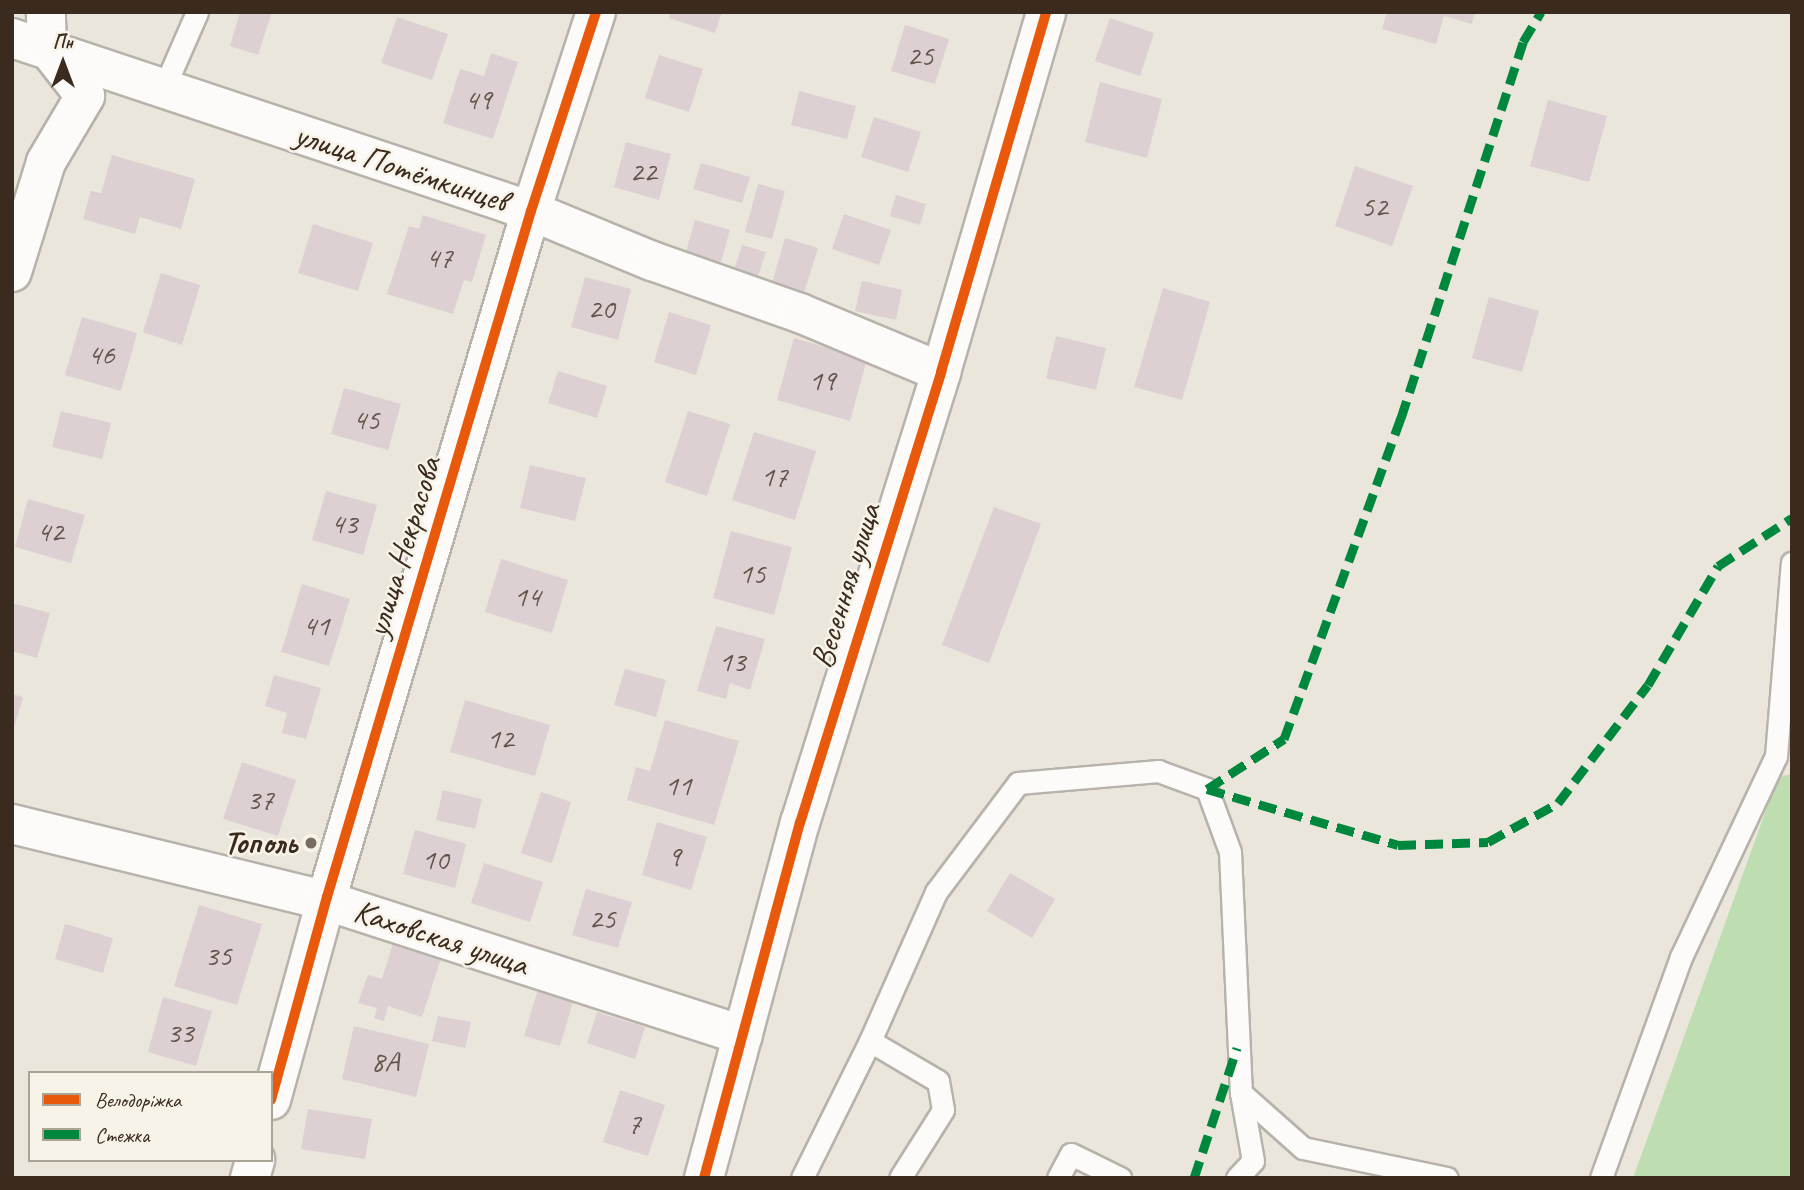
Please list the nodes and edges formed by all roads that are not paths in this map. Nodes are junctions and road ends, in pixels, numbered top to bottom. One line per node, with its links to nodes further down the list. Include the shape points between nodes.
1 (197, 12): 5 (lane)
2 (596, 12): 6 (street, улица Некрасова)
3 (1045, 12): 8 (street, Весенняя улица)
4 (32, 29): 5 (street, улица Потёмкинцев); 7 (street, via 85,96 46,162)
5 (163, 90): 6 (street, улица Потёмкинцев)
6 (531, 211): 8 (street, улица Потёмкинцев); 12 (street, улица Некрасова)
7 (12, 272)
8 (941, 372): 13 (street, Весенняя улица, via 800,824)
9 (1792, 563): 10 (lane)
10 (1784, 760): 24 (lane, via 1681,957)
11 (12, 824): 12 (street, Каховская улица)
12 (327, 901): 13 (street, Каховская улица); 15 (street, улица Некрасова)
13 (743, 1035): 17 (street, Весенняя улица)
14 (870, 1041): 16 (lane, via 936,892 1018,783 1158,771 1207,789 1230,852); 18 (lane); 19 (lane, via 939,1082 943,1110)
15 (273, 1093)
16 (1241, 1093): 22 (lane, via 1253,1161); 23 (lane, via 1303,1148)
17 (704, 1178)
18 (802, 1178)
19 (900, 1178)
20 (1058, 1178): 21 (lane, via 1071,1154)
21 (1120, 1178)
22 (1237, 1178)
23 (1447, 1178)
24 (1601, 1178)

